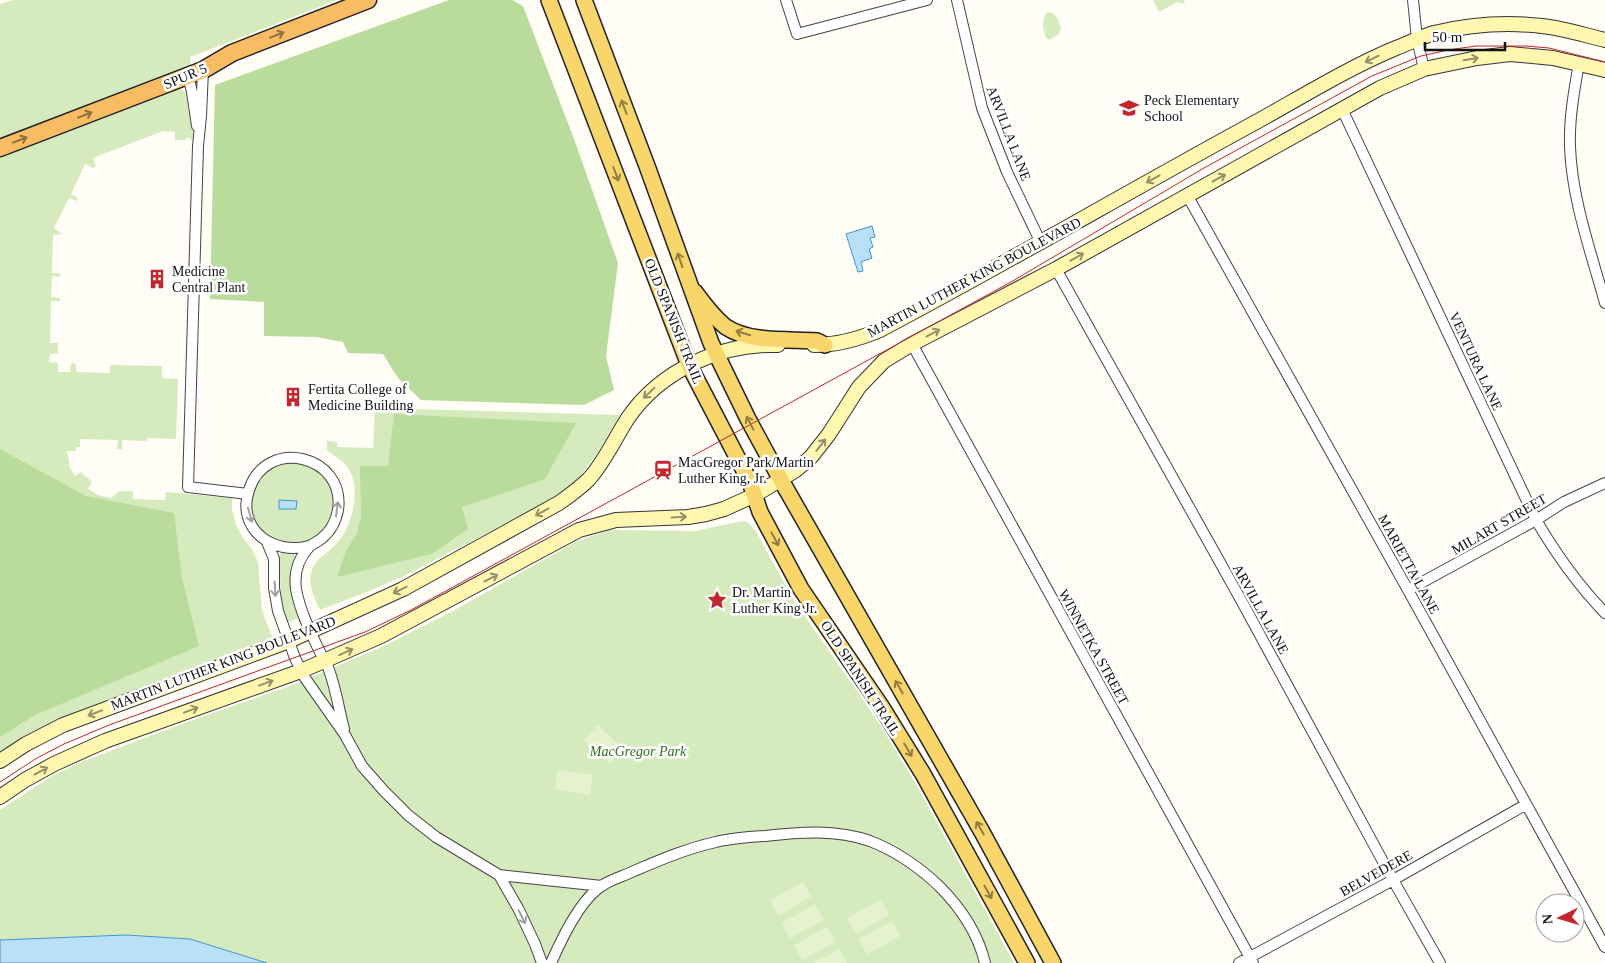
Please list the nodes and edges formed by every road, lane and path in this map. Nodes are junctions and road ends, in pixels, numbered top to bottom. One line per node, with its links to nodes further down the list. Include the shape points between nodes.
1 (368, 0): 15 (highway, SPUR 5 / Spur 5, one-way to 1, via 232,53)
2 (543, 0): 11 (main road)
3 (550, 0): 11 (main road, OLD SPANISH TRAIL)
4 (584, 0): 22 (main road, OLD SPANISH TRAIL, one-way to 4)
5 (786, 0): 6 (street, via 797,34)
6 (927, 0)
7 (957, 0): 20 (street, ARVILLA LANE, via 982,108 1007,172)
8 (1413, 0): 9 (street)
9 (1417, 39): 10 (main road, MARTIN LUTHER KING BOULEVARD, via 1484,25 1515,24 1542,26); 13 (street); 20 (main road, MARTIN LUTHER KING BOULEVARD, one-way to 20, via 1357,66)
10 (1605, 40)
11 (567, 47): 27 (main road, OLD SPANISH TRAIL, one-way to 27)
12 (1579, 63): 13 (main road, one-way to 12, via 1510,54); 14 (main road); 23 (street, via 1570,119 1573,178 1578,208)
13 (1424, 70): 16 (main road, via 1380,88)
14 (1605, 70)
15 (195, 73): 17 (street, via 201,116); 17 (street, via 192,92); 18 (highway, SPUR 5 / Spur 5, one-way to 15)
16 (1342, 109): 19 (main road, one-way to 16); 32 (street, VENTURA LANE)
17 (199, 136): 30 (street, via 188,487)
18 (0, 148)
19 (1187, 195): 21 (main road, one-way to 19); 35 (street, MARIETTA LANE)
20 (1041, 243): 25 (main road, MARTIN LUTHER KING BOULEVARD, via 880,330 861,338)
21 (1056, 269): 24 (main road, one-way to 21); 46 (street, ARVILLA LANE)
22 (689, 285): 25 (main road, one-way to 22, via 817,341 766,339 728,328); 26 (main road, OLD SPANISH TRAIL)
23 (1605, 303)
24 (912, 344): 28 (main road, one-way to 24, via 820,446 858,387 884,361); 49 (street, WINNETKA STREET)
25 (825, 345): 26 (main road, MARTIN LUTHER KING BOULEVARD, via 769,345)
26 (716, 355): 27 (main road, MARTIN LUTHER KING BOULEVARD); 28 (main road, OLD SPANISH TRAIL, one-way to 26)
27 (688, 365): 31 (main road, OLD SPANISH TRAIL); 37 (main road, MARTIN LUTHER KING BOULEVARD, one-way to 37, via 638,404 604,458 575,492 403,589)
28 (781, 480): 31 (main road); 54 (main road, OLD SPANISH TRAIL, one-way to 28)
29 (1605, 483): 32 (street, MILART STREET, via 1564,502)
30 (248, 494): 33 (street, one-way to 33, via 251,522); 34 (street, one-way to 30, via 330,530 338,510 336,488 324,470 300,458 274,461 257,474)
31 (754, 495): 39 (main road, one-way to 31, via 381,636 579,530 616,520 706,514); 53 (main road, OLD SPANISH TRAIL, one-way to 53, via 801,589 923,774)
32 (1536, 520): 35 (street, MILART STREET); 36 (street, VENTURA LANE, via 1578,583)
33 (267, 542): 34 (street, via 281,548); 38 (street, one-way to 38, via 274,559 278,611)
34 (309, 546): 37 (street, via 297,566 296,582)
35 (1408, 590): 44 (street, MARIETTA LANE)
36 (1605, 614)
37 (311, 632): 38 (main road, MARTIN LUTHER KING BOULEVARD); 39 (street)
38 (288, 641): 40 (street); 42 (main road, MARTIN LUTHER KING BOULEVARD, one-way to 42, via 63,725)
39 (325, 662): 40 (main road); 41 (street)
40 (301, 671): 41 (street); 43 (main road, one-way to 40, via 54,764 105,742)
41 (346, 735): 45 (street, via 362,766 408,815 436,837)
42 (0, 761)
43 (0, 797)
44 (1525, 804): 46 (street, BELVEDERE); 48 (street, MARIETTA LANE)
45 (499, 875): 47 (street); 50 (street, one-way to 50)
46 (1393, 880): 49 (street, BELVEDERE); 56 (street, ARVILLA LANE)
47 (602, 886): 51 (street, via 570,925); 52 (street, via 690,849 724,840 814,832 856,837 898,855 935,883 966,918)
48 (1605, 947)
49 (1251, 960): 55 (street, BELVEDERE)
50 (542, 963)
51 (551, 963)
52 (985, 963)
53 (1027, 963)
54 (1053, 963)
55 (1240, 963)
56 (1440, 963)

